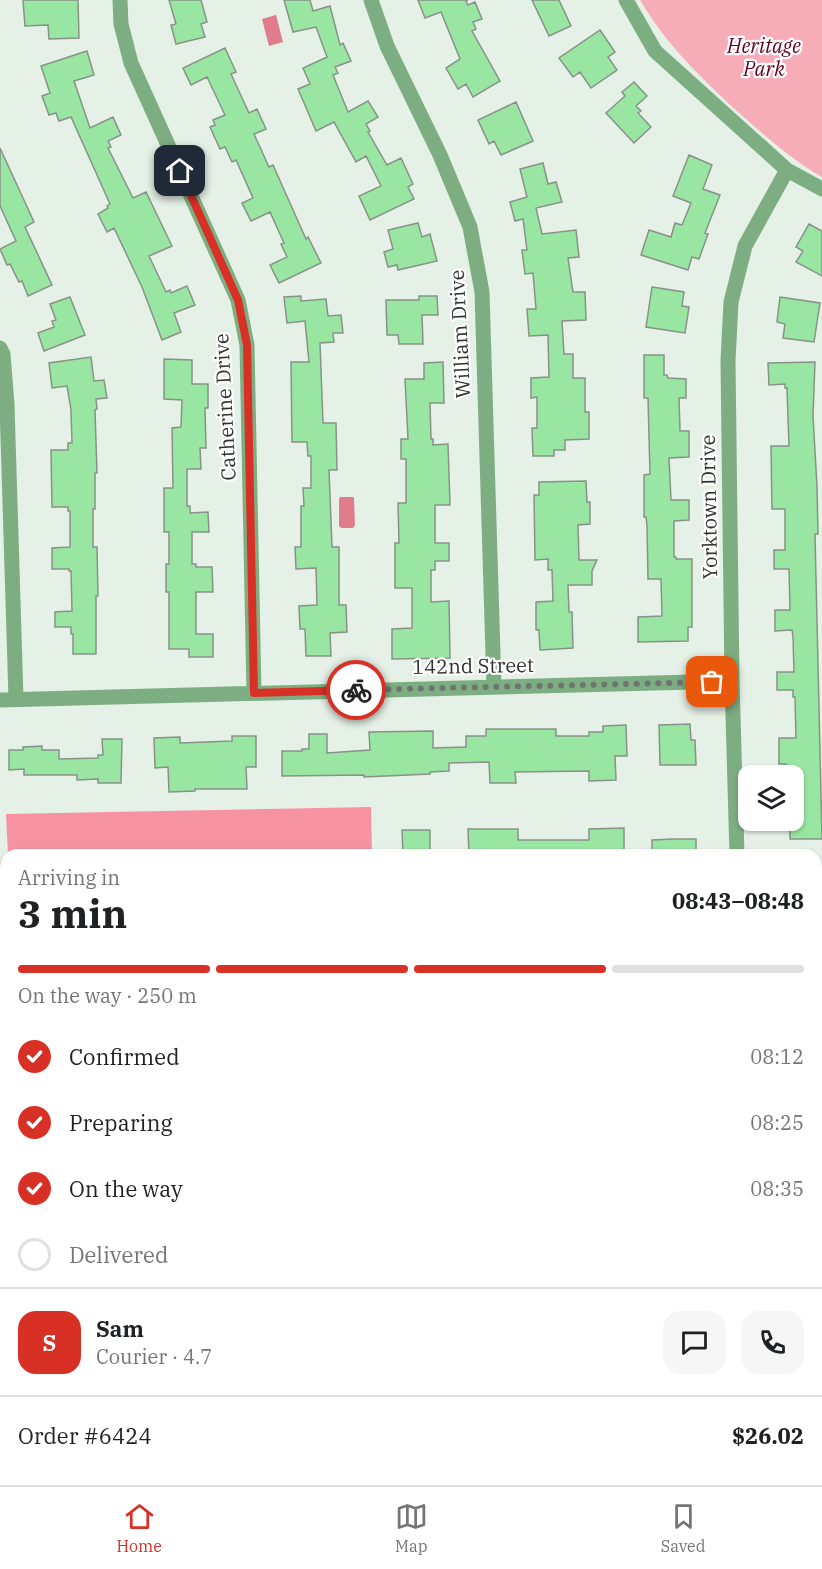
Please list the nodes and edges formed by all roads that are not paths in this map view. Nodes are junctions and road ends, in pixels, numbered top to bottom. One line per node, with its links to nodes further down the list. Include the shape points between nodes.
1 (120, 0): 10 (street, Catherine Drive, via 121,24 131,63 238,300 247,345)
2 (371, 0): 9 (street, William Drive, via 387,46 440,155 465,217 478,264)
3 (626, 0): 4 (street, via 655,51)
4 (787, 170): 5 (street); 8 (street, Yorktown Drive, via 745,246 730,302)
5 (822, 189)
6 (0, 348): 7 (street, via 7,405)
7 (5, 454): 11 (street)
8 (732, 681): 9 (street, 142nd Street); 13 (street, Yorktown Drive)
9 (494, 687): 10 (street, 142nd Street)
10 (254, 693): 11 (street, 142nd Street)
11 (16, 699): 12 (street, 142nd Street)
12 (0, 700)
13 (737, 849)

